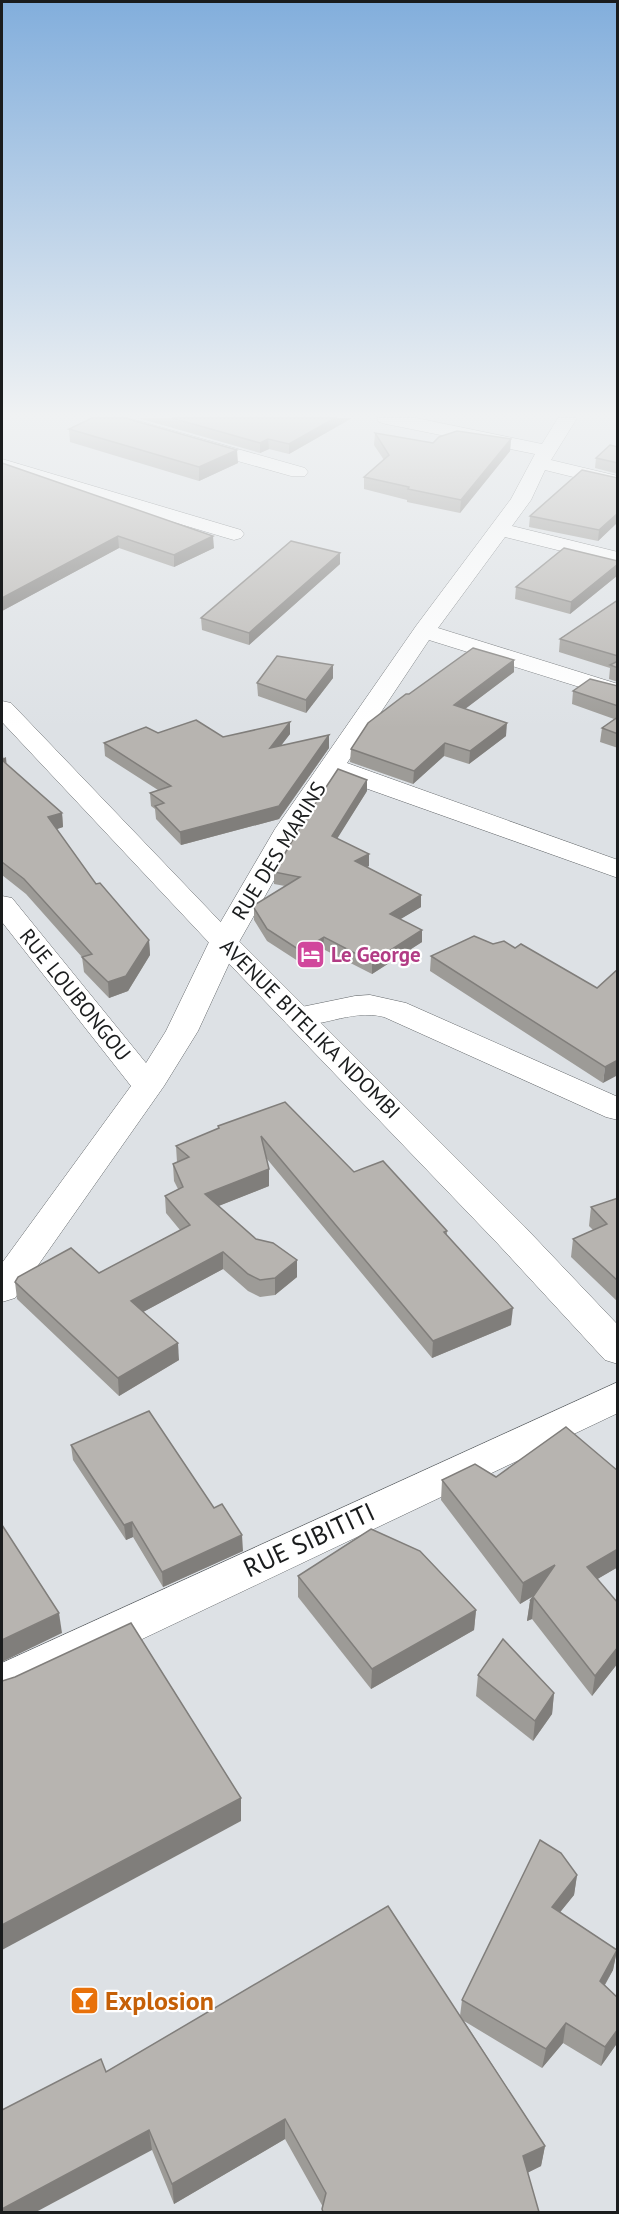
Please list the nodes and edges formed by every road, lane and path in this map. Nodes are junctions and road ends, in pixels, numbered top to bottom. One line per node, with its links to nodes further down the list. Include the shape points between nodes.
1 (191, 521): 4 (street)
2 (505, 521): 3 (street, RUE DES MARINS)
3 (499, 529): 5 (street); 6 (street, RUE DES MARINS)
4 (234, 534)
5 (618, 559)
6 (424, 631): 7 (street); 9 (street, RUE DES MARINS)
7 (618, 692)
8 (2, 708): 12 (street, AVENUE BITELIKA NDOMBI)
9 (332, 767): 10 (street); 12 (street, RUE DES MARINS, via 289,829)
10 (618, 870)
11 (2, 904): 14 (street, RUE LOUBONGOU)
12 (224, 942): 13 (street, AVENUE BITELIKA NDOMBI); 14 (street, RUE DES MARINS, via 182,1031)
13 (298, 1017): 15 (street, via 355,1005 395,1010); 17 (street, AVENUE BITELIKA NDOMBI)
14 (148, 1086): 16 (street, RUE DES MARINS)
15 (618, 1110)
16 (2, 1289)
17 (618, 1350)
18 (618, 1396): 19 (street, RUE SIBITITI)
19 (2, 1684)

